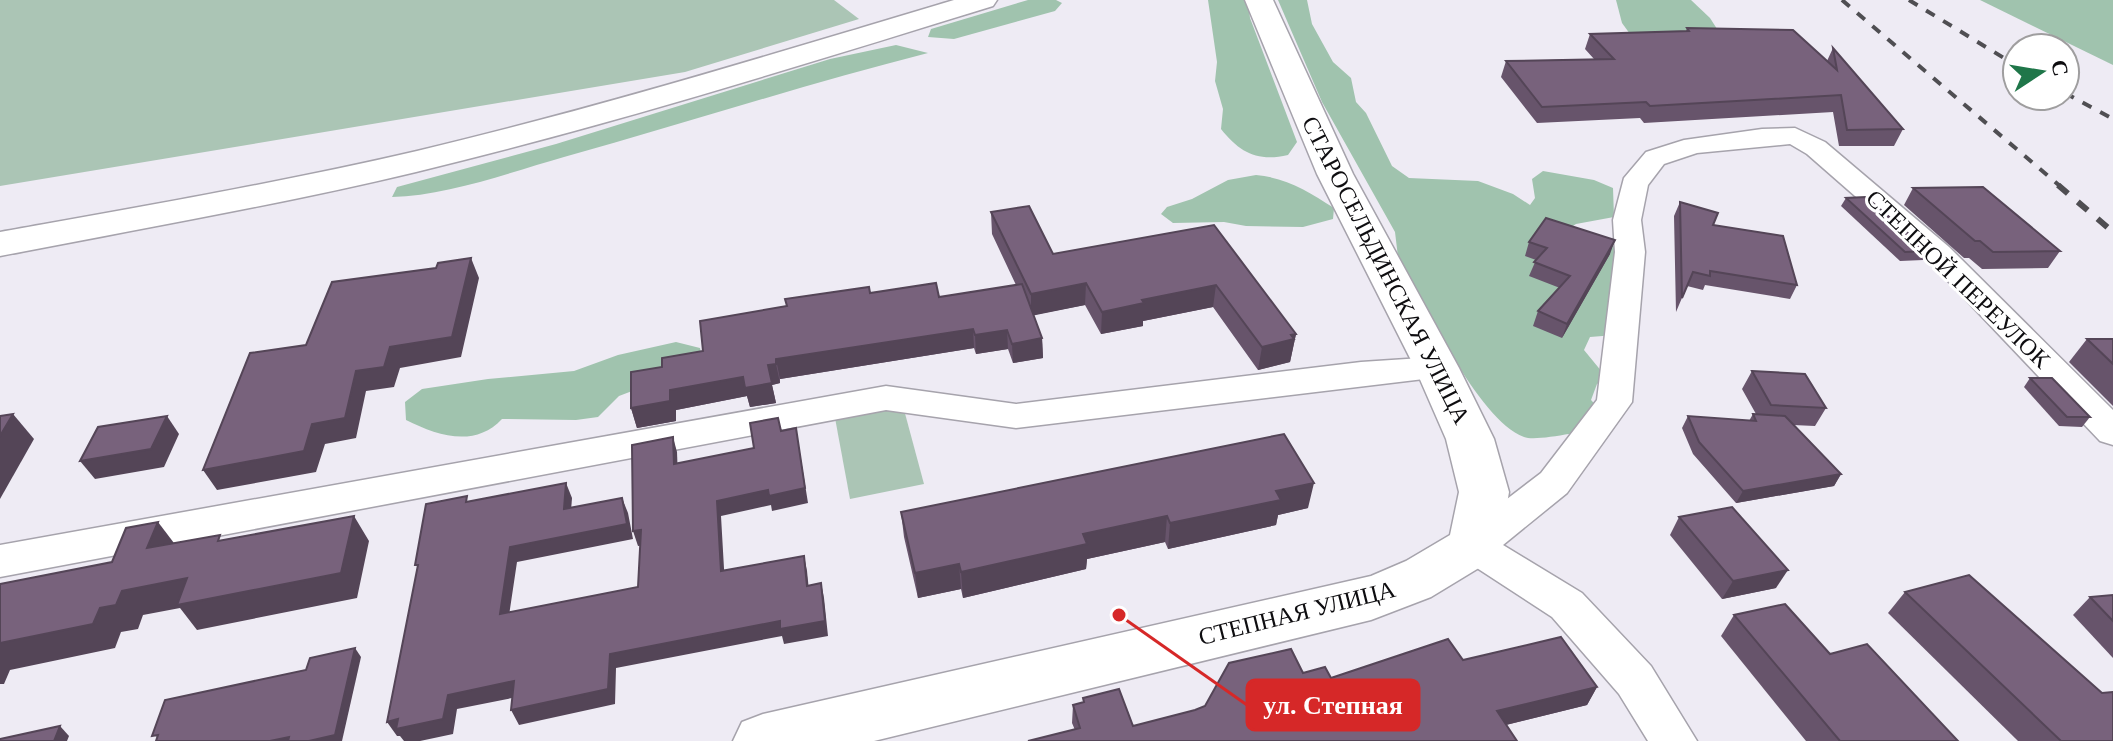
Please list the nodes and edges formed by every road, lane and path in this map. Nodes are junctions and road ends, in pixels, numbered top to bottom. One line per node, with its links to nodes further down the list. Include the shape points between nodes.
1 (983, 0): 4 (street, via 416,161)
2 (1259, 0): 5 (street, СТАРОСЕЛЬДИНСКАЯ УЛИЦА, via 1335,174)
3 (1795, 136): 6 (street, СТЕПНОЙ ПЕРЕУЛОК, via 1816,148 1938,253); 7 (street, СТЕПНАЯ УЛИЦА, via 1693,146 1655,158 1634,184 1614,402 1554,483)
4 (0, 244)
5 (1437, 368): 7 (street, СТАРОСЕЛЬДИНСКАЯ УЛИЦА, via 1470,439 1484,492); 8 (street, via 1016,416 886,398)
6 (2113, 432)
7 (1474, 546): 9 (street, СТЕПНАЯ УЛИЦА, via 1442,569 1371,598); 10 (street, via 1567,605 1635,680)
8 (0, 561)
9 (763, 741)
10 (1674, 741)

